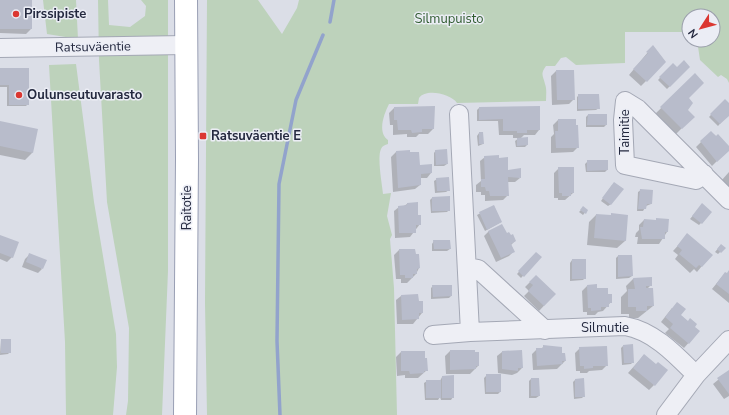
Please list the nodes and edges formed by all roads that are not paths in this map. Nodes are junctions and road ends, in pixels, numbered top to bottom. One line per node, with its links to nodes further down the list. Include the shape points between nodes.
1 (186, 0): 2 (main road, Raitotie)
2 (185, 45): 3 (street, Ratsuväentie); 13 (main road, Raitotie)
3 (0, 48)
4 (459, 114): 7 (street)
5 (704, 174): 5 (street, Taimitie, via 638,109 625,100 625,165 696,180); 6 (street, Taimitie)
6 (729, 200)
7 (468, 267): 8 (street, via 478,270); 9 (street)
8 (545, 330): 9 (street, Silmutie); 12 (street, Silmutie, via 625,326 634,328 654,337)
9 (470, 332): 10 (street, Silmutie)
10 (433, 335)
11 (729, 340): 12 (street)
12 (696, 375): 14 (street)
13 (185, 415)
14 (666, 415)

